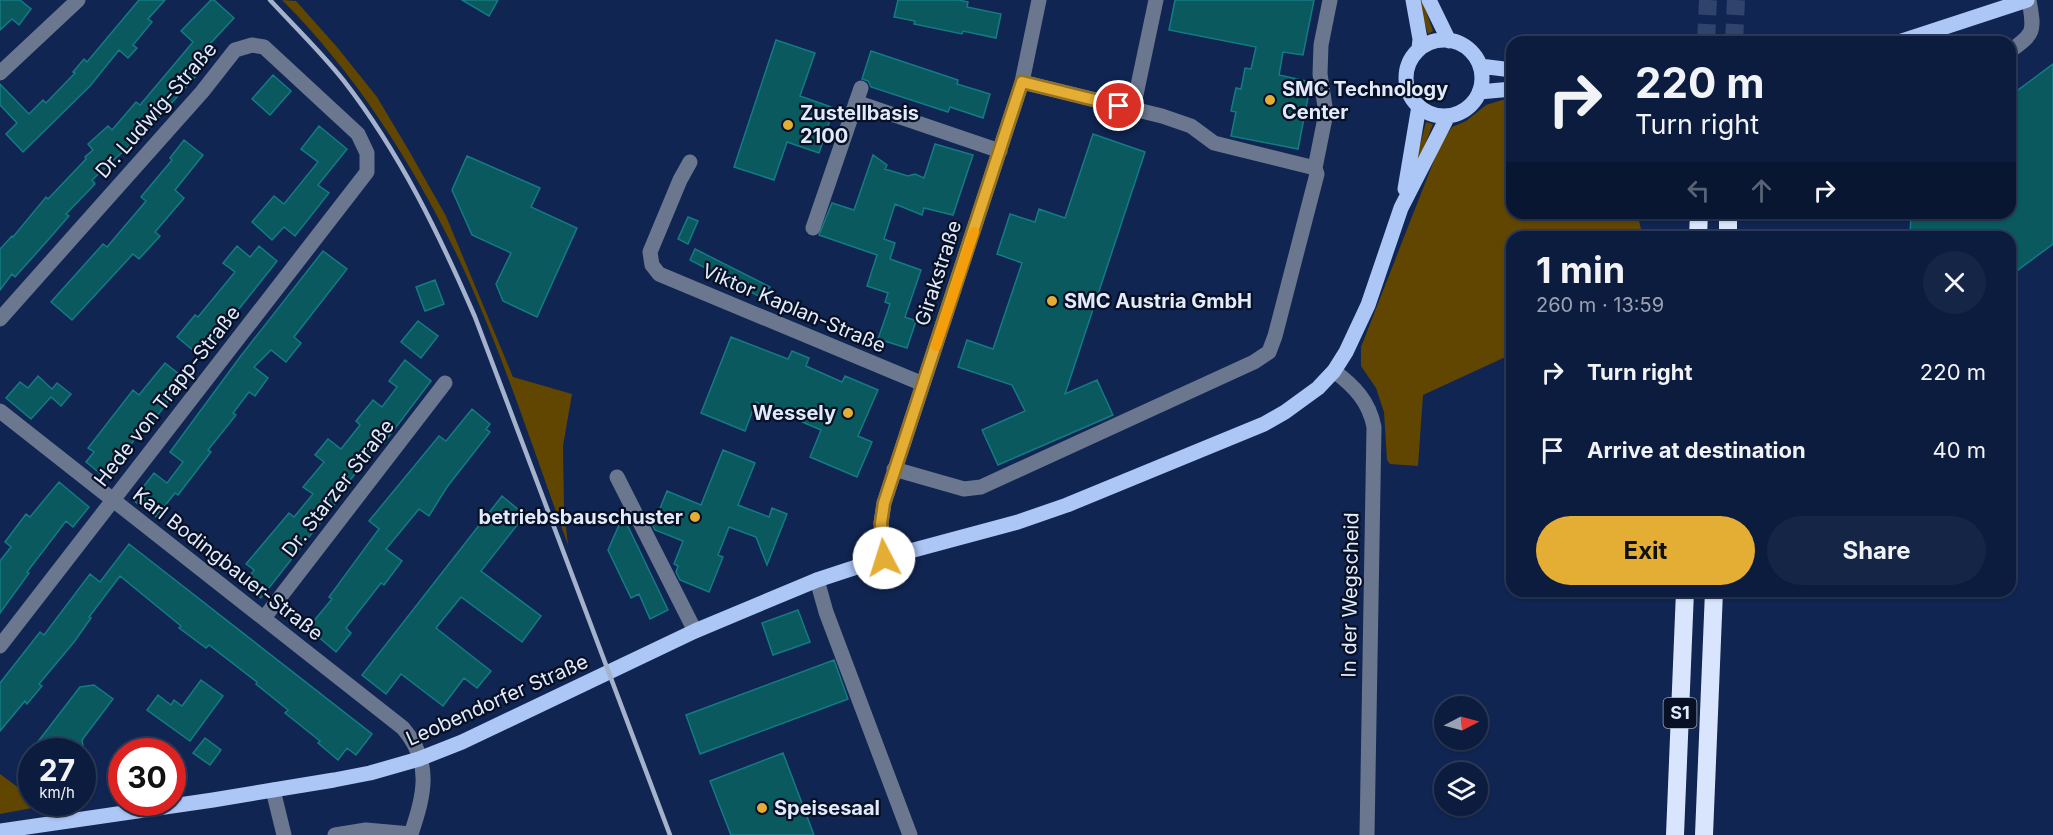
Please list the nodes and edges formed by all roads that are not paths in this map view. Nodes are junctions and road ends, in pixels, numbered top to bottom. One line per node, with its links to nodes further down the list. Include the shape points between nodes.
1 (78, 0): 14 (street)
2 (1039, 0): 15 (street, Girakstraße)
3 (1156, 0): 19 (street)
4 (1330, 0): 23 (street, via 1320,64 1326,113)
5 (1413, 0): 11 (main road)
6 (1429, 0): 9 (main road)
7 (2028, 0): 8 (main road); 10 (street, via 2033,26 2027,39)
8 (1917, 36)
9 (1449, 41): 11 (main road, via 1433,42); 12 (main road, via 1465,47)
10 (2016, 47)
11 (1419, 50): 18 (main road, via 1406,78 1411,96)
12 (1480, 66): 13 (main road); 17 (main road)
13 (1506, 69)
14 (0, 73)
15 (1022, 82): 19 (street); 21 (street, Girakstraße)
16 (1506, 90): 17 (main road)
17 (1479, 92): 20 (main road, via 1470,106)
18 (1419, 106): 20 (main road, via 1432,114); 25 (main road)
19 (1133, 109): 23 (street, via 1191,126 1222,146)
20 (1448, 116): 25 (main road)
21 (1000, 151): 26 (street, via 858,95); 30 (street, Girakstraße)
22 (690, 162): 30 (street, Viktor Kaplan-Straße, via 650,252 652,265 659,274)
23 (1315, 168): 32 (street, via 1317,174 1269,352 981,487 964,489)
24 (367, 172): 27 (street, Dr. Ludwig-Straße, via 367,153 357,134 264,47 242,47 235,50 202,93); 34 (street, Hede von Trapp-Straße)
25 (1401, 208): 28 (main road, Leobendorfer Straße, via 1359,327)
26 (813, 228)
27 (0, 319)
28 (1334, 371): 35 (main road, Leobendorfer Straße, via 1303,400 1264,423 1120,484 1018,522); 48 (street, In der Wegscheid, via 1365,401 1374,427)
29 (445, 383): 39 (street, Dr. Starzer Straße)
30 (923, 384): 32 (street, Girakstraße)
31 (0, 411): 34 (street, Karl Bodingbauer-Straße)
32 (894, 469): 35 (street, Girakstraße, via 881,523)
33 (617, 477): 40 (street)
34 (112, 500): 39 (street, Karl Bodingbauer-Straße); 41 (street, Hede von Trapp-Straße)
35 (884, 558): 36 (main road, Leobendorfer Straße)
36 (817, 580): 40 (main road, Leobendorfer Straße); 47 (street)
37 (1685, 597): 49 (highway, S1)
38 (1714, 597): 50 (highway, S1)
39 (264, 618): 42 (street, Karl Bodingbauer-Straße, via 403,728)
40 (695, 631): 42 (main road, Leobendorfer Straße)
41 (0, 646)
42 (419, 759): 43 (main road, Leobendorfer Straße, via 370,773); 46 (street, Karl Bodingbauer-Straße, via 424,777 423,796 411,834 366,830)
43 (273, 790): 44 (main road, Leobendorfer Straße); 45 (street)
44 (0, 831)
45 (284, 835)
46 (335, 835)
47 (910, 835)
48 (1367, 835)
49 (1675, 835)
50 (1704, 835)

